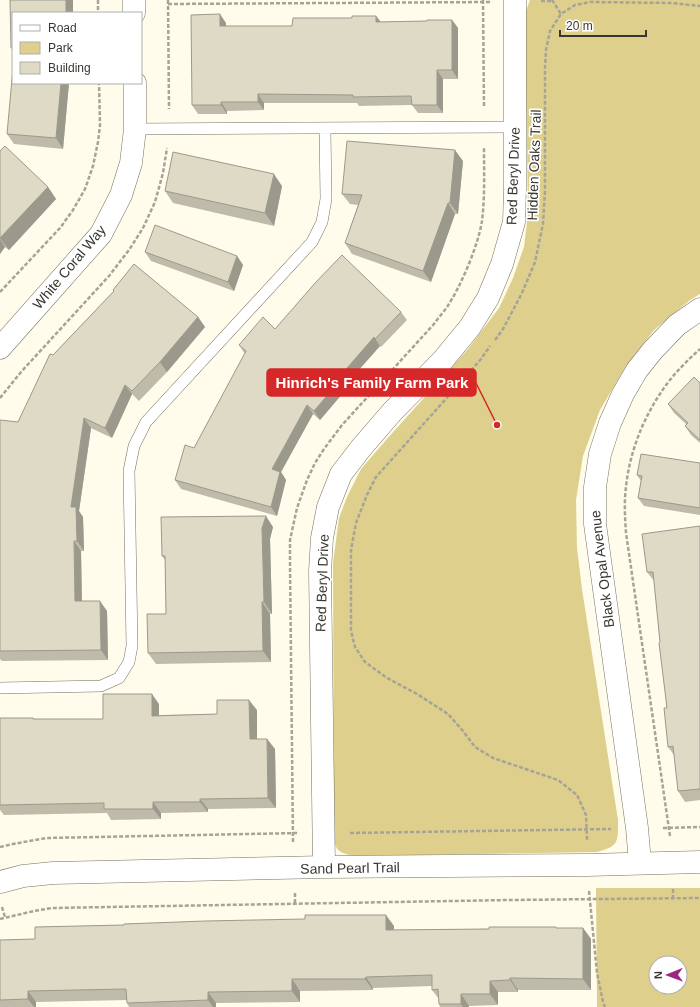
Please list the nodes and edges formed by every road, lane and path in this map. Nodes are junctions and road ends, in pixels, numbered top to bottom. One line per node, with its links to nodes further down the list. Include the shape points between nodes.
1 (98, 0): 7 (path)
2 (134, 0): 8 (street)
3 (552, 0): 4 (path); 9 (path)
4 (514, 1): 5 (path); 12 (street, Red Beryl Drive)
5 (168, 4)
6 (700, 6): 9 (path, Hidden Oaks Trail, via 590,2 575,5)
7 (98, 12)
8 (134, 12)
9 (561, 14): 23 (path, Hidden Oaks Trail, via 550,31 546,50 545,191 543,224 535,262 522,293 499,335 481,359 376,477 367,495 356,523 352,550 351,631 355,647 365,662 448,714 475,747 493,758 558,780 577,795 586,815)
10 (99, 84): 15 (path, via 98,142 93,166 74,210)
11 (135, 84): 14 (street, White Coral Way)
12 (515, 127): 13 (lane); 24 (street, Red Beryl Drive, via 514,222 502,264 488,298 470,327 443,360 392,412 357,453 341,474 328,507 322,538 320,571)
13 (325, 129): 14 (lane); 19 (lane, via 326,199 322,222 312,242 146,422 134,446 129,471 132,646 129,662 119,678 101,686)
14 (135, 130): 17 (street, White Coral Way, via 131,163 121,195 101,234)
15 (0, 292)
16 (700, 309): 22 (street, Black Opal Avenue, via 677,325 653,350 623,394 600,454 595,487 594,524)
17 (0, 348)
18 (700, 349): 20 (path, via 664,387 652,408 633,452 626,488 626,533)
19 (0, 688)
20 (672, 862): 21 (street, Sand Pearl Trail); 22 (street, Sand Pearl Trail); 27 (path)
21 (700, 862)
22 (640, 863): 23 (street, Sand Pearl Trail)
23 (588, 864): 24 (street, Sand Pearl Trail); 28 (path, Hidden Oaks Trail)
24 (324, 867): 25 (street, Sand Pearl Trail, via 53,873 23,876)
25 (0, 882)
26 (700, 898): 27 (path)
27 (673, 899): 28 (path)
28 (589, 900): 29 (path, via 52,908); 30 (path, Hidden Oaks Trail, via 597,973)
29 (0, 918)
30 (606, 1007)

